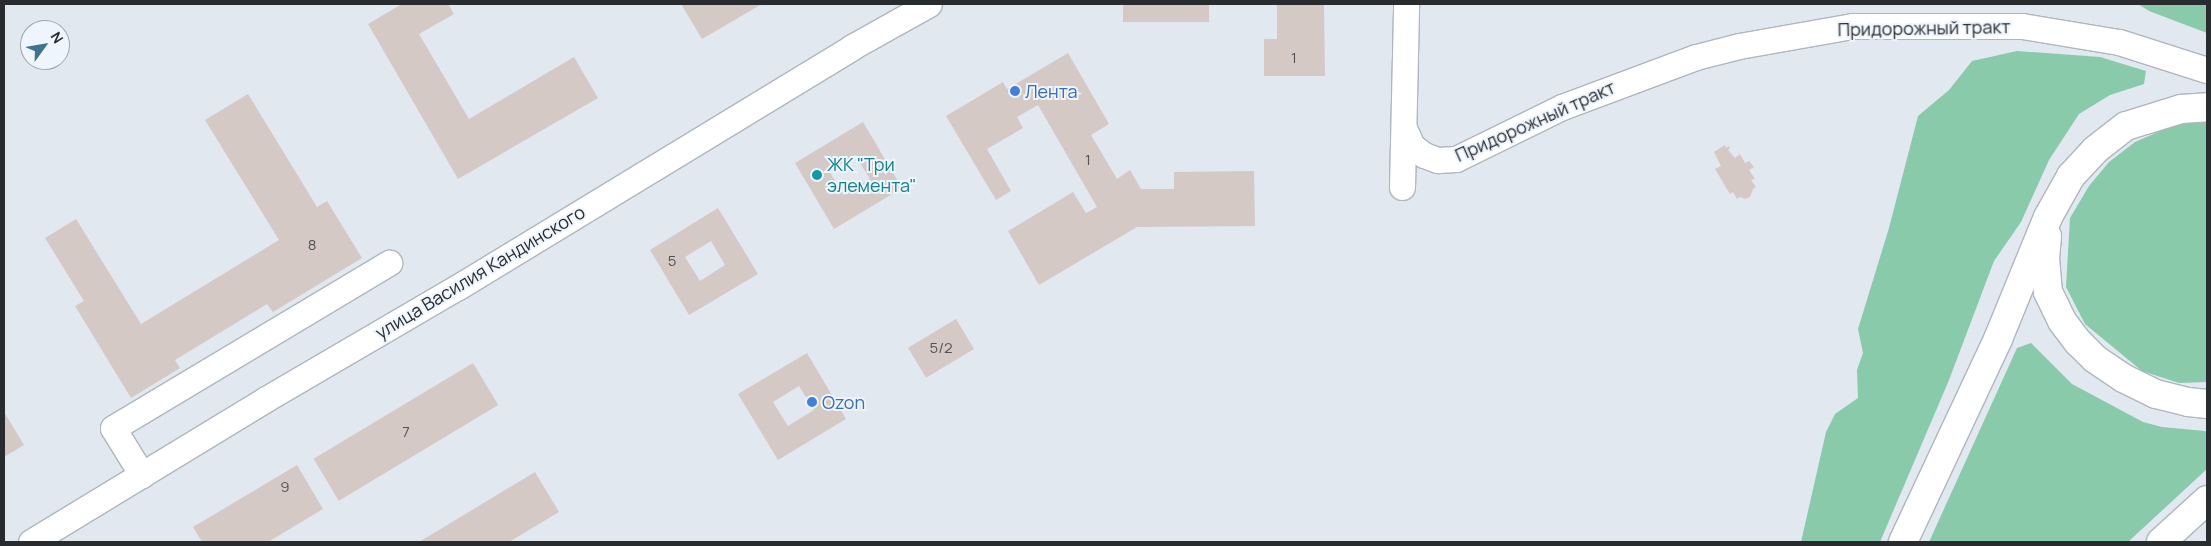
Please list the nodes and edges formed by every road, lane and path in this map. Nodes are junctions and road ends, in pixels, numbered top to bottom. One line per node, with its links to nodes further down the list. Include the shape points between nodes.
1 (929, 4): 10 (street, улица Василия Кандинского, via 852,47)
2 (1406, 4): 5 (street)
3 (2207, 70): 5 (street, Придорожный тракт, via 2120,42 2022,26 1852,26 1696,56 1562,107 1456,159 1438,160 1424,155 1412,146)
4 (2207, 107): 7 (main road, via 2181,109 2126,126 2095,150 2071,176)
5 (1404, 128): 6 (street)
6 (1402, 187)
7 (2048, 217): 9 (main road, via 2045,258 2048,292 2062,321 2078,342 2123,378 2156,394); 13 (main road, via 1998,339)
8 (389, 263): 10 (street, via 113,428)
9 (2207, 404)
10 (142, 475): 12 (street, улица Василия Кандинского)
11 (2207, 500): 14 (main road)
12 (31, 542)
13 (1903, 542)
14 (2161, 542)

